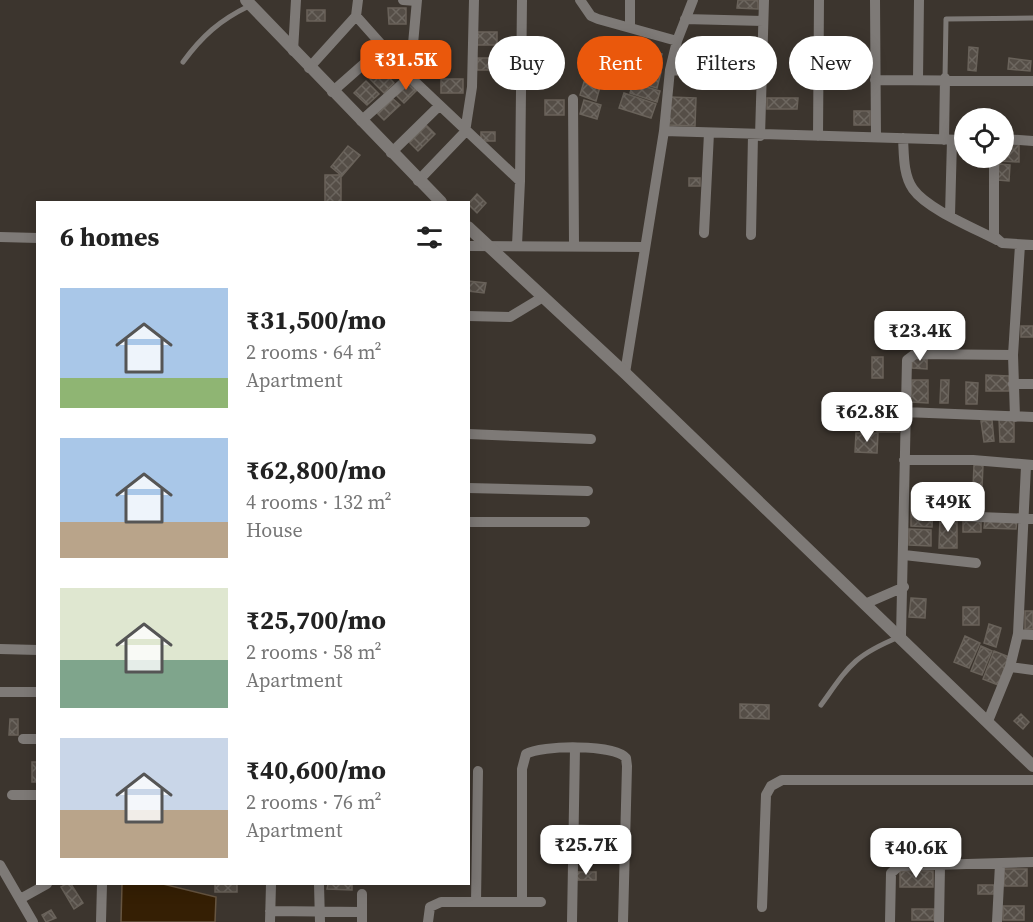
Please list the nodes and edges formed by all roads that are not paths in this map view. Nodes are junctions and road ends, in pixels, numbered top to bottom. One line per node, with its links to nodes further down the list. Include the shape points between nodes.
1 (296, 0): 25 (street)
2 (358, 0): 15 (street)
3 (403, 0): 13 (street)
4 (474, 0): 41 (street, via 472,87)
5 (522, 0): 54 (street)
6 (580, 0): 19 (street, via 591,16)
7 (630, 0): 19 (street)
8 (693, 0): 17 (street)
9 (764, 0): 18 (street)
10 (819, 0): 44 (street)
11 (875, 0): 33 (street)
12 (919, 0): 32 (street)
13 (417, 1): 30 (street)
14 (248, 3): 25 (street); 26 (lane, via 211,28)
15 (356, 16): 24 (street); 27 (street)
16 (1033, 18): 31 (lane, via 948,18 944,21)
17 (685, 19): 18 (street); 20 (street)
18 (763, 21): 21 (street)
19 (630, 26): 22 (street)
20 (678, 36)
21 (763, 36)
22 (675, 41)
23 (675, 46): 28 (street)
24 (383, 47): 30 (street); 36 (street)
25 (293, 51): 27 (street)
26 (183, 62)
27 (309, 68): 36 (street)
28 (670, 70): 29 (street); 40 (street)
29 (675, 70)
30 (410, 77): 38 (street); 39 (street)
31 (945, 78): 32 (street); 34 (street); 47 (street)
32 (918, 79): 33 (street)
33 (875, 80): 45 (street)
34 (1033, 81)
35 (760, 90): 43 (street)
36 (332, 92): 39 (street)
37 (573, 99): 64 (street)
38 (439, 106): 41 (street); 51 (street)
39 (361, 121): 51 (street)
40 (664, 131): 42 (street); 69 (street)
41 (465, 132): 53 (street); 54 (street)
42 (710, 133): 43 (street); 58 (street)
43 (756, 135): 44 (street); 59 (street)
44 (818, 136): 45 (street)
45 (876, 137): 46 (street)
46 (903, 138): 47 (street); 56 (street, via 913,190)
47 (948, 140): 48 (street); 56 (street)
48 (954, 140)
49 (1014, 140): 50 (street)
50 (1033, 141)
51 (391, 153): 53 (street)
52 (994, 168): 62 (street, via 993,225)
53 (418, 181): 55 (street)
54 (520, 181): 63 (street)
55 (440, 201)
56 (950, 215): 62 (street)
57 (470, 229): 68 (street)
58 (705, 233)
59 (750, 235)
60 (0, 237): 61 (street)
61 (36, 238)
62 (997, 240): 65 (street)
63 (517, 244): 64 (street); 68 (street)
64 (574, 244): 69 (street)
65 (1020, 244): 66 (street); 72 (street)
66 (1033, 245)
67 (470, 246): 68 (street)
68 (488, 246): 70 (street)
69 (644, 247): 73 (street)
70 (543, 297): 71 (street, via 510,316); 73 (street)
71 (470, 316)
72 (1013, 355): 74 (street); 76 (street, via 910,355)
73 (625, 373): 94 (street)
74 (1013, 384): 75 (street); 77 (street)
75 (1033, 384)
76 (904, 412): 77 (street); 81 (street)
77 (1015, 417): 78 (street)
78 (1033, 417)
79 (470, 434): 80 (street)
80 (591, 440)
81 (904, 460): 82 (street); 89 (street)
82 (1030, 465): 86 (street)
83 (470, 488): 84 (street)
84 (588, 491)
85 (953, 516): 86 (street)
86 (1028, 519): 92 (street)
87 (470, 522): 88 (street)
88 (585, 522)
89 (904, 555): 90 (street); 91 (street)
90 (976, 563)
91 (904, 587): 94 (street); 97 (street)
92 (1021, 590): 93 (street); 95 (street)
93 (1033, 591)
94 (867, 603): 97 (street)
95 (1018, 634): 96 (street); 100 (street)
96 (1033, 635)
97 (901, 636): 104 (lane, via 856,659); 105 (street)
98 (0, 650): 99 (street)
99 (36, 650)
100 (1010, 667): 101 (street); 105 (street)
101 (1033, 670)
102 (0, 692): 103 (street)
103 (36, 692)
104 (821, 705)
105 (988, 721): 109 (street)
106 (23, 739): 107 (street)
107 (36, 739)
108 (574, 748): 114 (street); 115 (street, via 616,750 627,758); 128 (street, via 531,751 524,760)
109 (1033, 766)
110 (478, 771): 119 (street)
111 (1033, 780): 130 (street, via 782,780 771,786 766,795)
112 (12, 795): 113 (street)
113 (36, 795)
114 (571, 853): 115 (street); 137 (street)
115 (626, 854): 138 (street)
116 (1033, 862): 117 (street)
117 (1000, 864): 120 (street); 141 (street)
118 (0, 865): 126 (street)
119 (473, 866): 127 (street)
120 (940, 866): 139 (street, via 894,868); 140 (street)
121 (45, 885): 126 (street)
122 (102, 885): 135 (street)
123 (271, 885): 131 (street)
124 (319, 885): 132 (street)
125 (362, 894): 133 (street)
126 (20, 899): 134 (street)
127 (476, 902): 128 (street); 136 (street, via 435,904 430,908)
128 (522, 902): 129 (street)
129 (541, 902)
130 (762, 908)
131 (270, 916): 132 (street)
132 (320, 916): 133 (street)
133 (362, 917)
134 (33, 922)
135 (101, 922)
136 (428, 922)
137 (572, 922)
138 (623, 922)
139 (890, 922)
140 (939, 922)
141 (998, 922)

